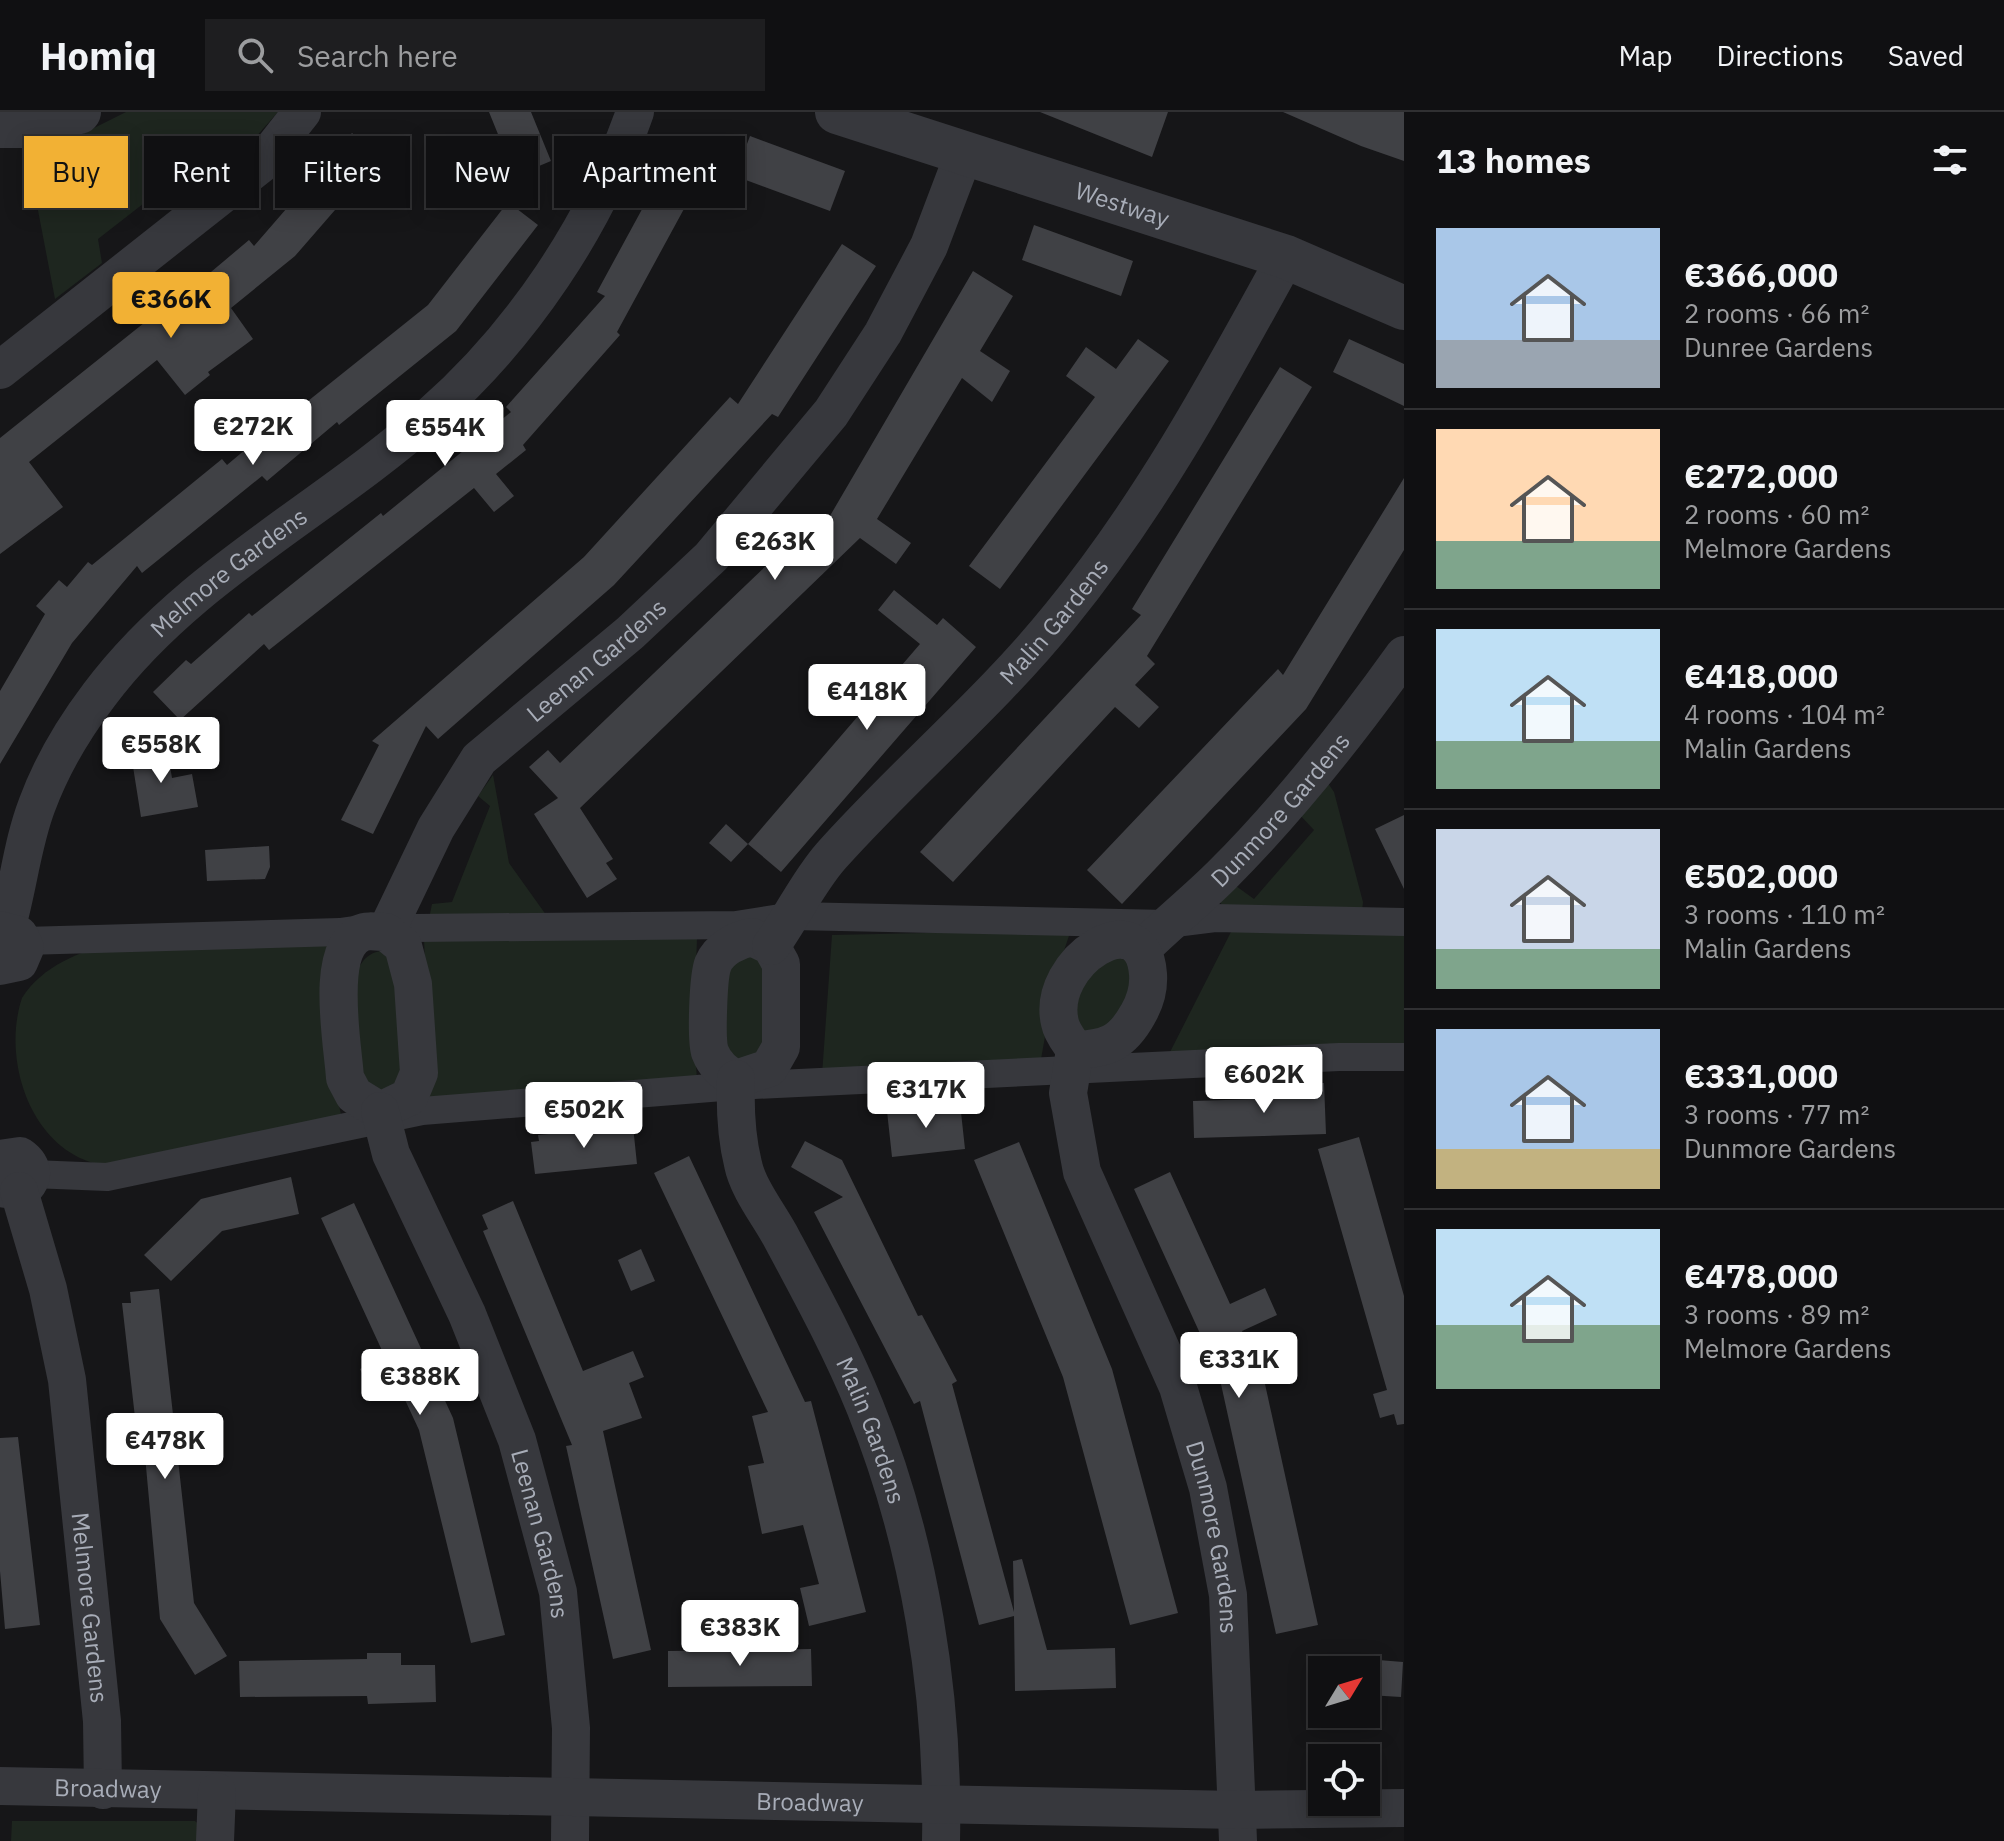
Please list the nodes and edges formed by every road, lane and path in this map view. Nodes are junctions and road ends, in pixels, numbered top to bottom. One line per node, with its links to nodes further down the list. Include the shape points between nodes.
1 (79, 112): 5 (street)
2 (302, 112): 9 (street, via 261,164)
3 (635, 112): 15 (street, Melmore Gardens, via 577,238 486,361 431,415 188,601 97,696 58,758 36,807)
4 (837, 112): 6 (street, Westway)
5 (0, 126)
6 (965, 151): 7 (street, Westway); 12 (street, Leenan Gardens, via 929,246 883,333 831,413 711,557 630,633 479,759 436,828)
7 (1286, 257): 8 (street, Westway); 13 (street, Malin Gardens, via 1208,400 1130,524 996,690 828,859)
8 (1404, 308)
9 (0, 370)
10 (1404, 655): 14 (street, Dunmore Gardens, via 1361,717 1286,805 1221,876)
11 (1404, 922): 14 (street, via 1215,918)
12 (388, 928): 13 (street, via 736,925); 15 (street); 19 (street, via 410,965 419,1073 409,1097); 19 (street, via 361,933 346,945 338,965 345,1078 354,1095)
13 (782, 931): 14 (street); 18 (street, via 781,1047 769,1068); 18 (street, via 735,941 713,962 709,1050)
14 (1154, 937): 17 (street, via 1145,1003 1128,1033 1109,1048); 17 (street, Dunmore Gardens, via 1110,940 1083,953 1065,981 1058,1014)
15 (7, 941)
16 (1404, 1057): 17 (street)
17 (1073, 1061): 18 (street); 27 (street, Dunmore Gardens, via 1068,1093 1082,1172 1178,1387 1208,1488 1228,1595)
18 (736, 1083): 19 (street); 25 (street, Malin Gardens, via 743,1167 865,1407 896,1501 925,1616)
19 (381, 1115): 20 (street, via 107,1177); 24 (street, Leenan Gardens, via 391,1154 467,1314 517,1440 558,1592 571,1728)
20 (9, 1168): 22 (street, Melmore Gardens, via 48,1289 67,1380 102,1721)
21 (0, 1786): 22 (street, Broadway)
22 (103, 1790): 23 (street, Broadway)
23 (217, 1792): 24 (street, Broadway); 28 (street)
24 (569, 1795): 25 (street, Broadway); 29 (street, Leenan Gardens)
25 (942, 1804): 27 (street, Broadway); 30 (street, Malin Gardens)
26 (1404, 1808): 27 (street, Broadway)
27 (1238, 1825)
28 (215, 1841)
29 (570, 1841)
30 (941, 1841)

